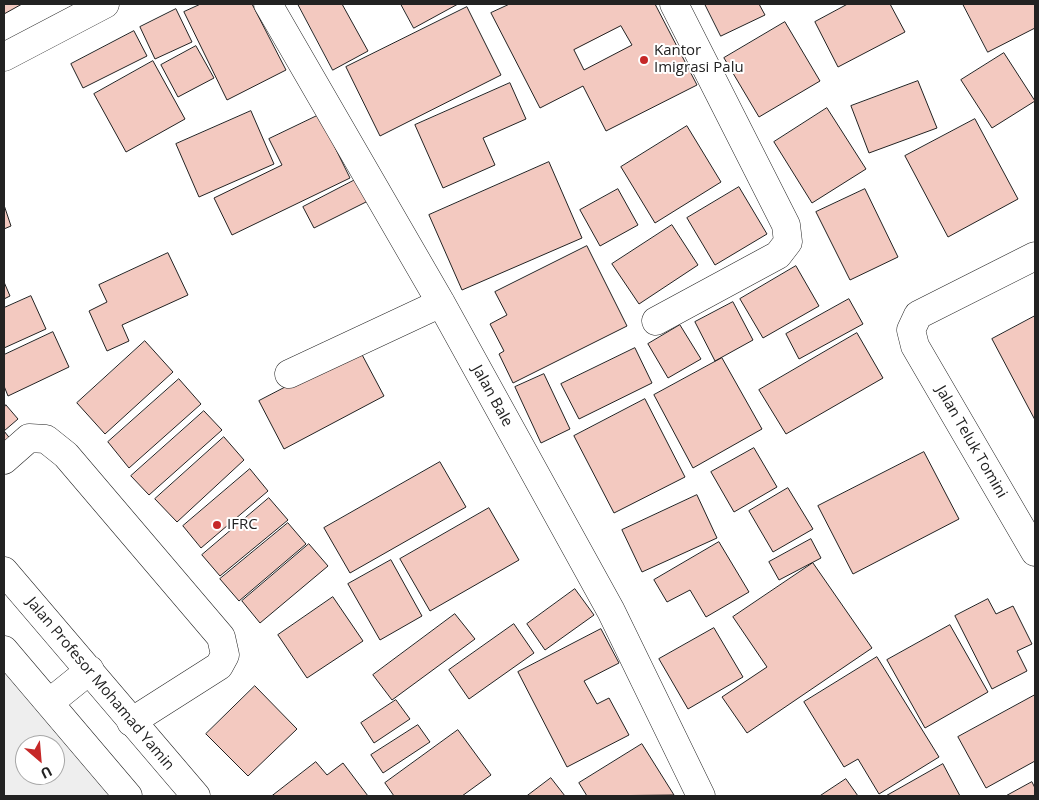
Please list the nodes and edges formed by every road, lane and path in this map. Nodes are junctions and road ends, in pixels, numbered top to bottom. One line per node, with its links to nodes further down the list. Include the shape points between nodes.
1 (105, 4): 4 (street)
2 (268, 4): 6 (street, Jalan Bale)
3 (674, 4): 7 (street, via 786,225 788,242 778,255)
4 (4, 57)
5 (1035, 256): 10 (street, Jalan Teluk Tomini, via 918,315 911,330 915,346)
6 (441, 302): 8 (street); 18 (street, Jalan Bale, via 611,611)
7 (656, 321)
8 (289, 374)
9 (4, 460): 15 (street, via 29,438 46,439 66,455 221,637 225,654 219,666)
10 (1035, 552)
11 (4, 571): 13 (street, Jalan Profesor Mohamad Yamin)
12 (4, 650): 14 (street)
13 (90, 670): 14 (street); 15 (street, Jalan Profesor Mohamad Yamin)
14 (49, 703): 16 (street)
15 (131, 722): 17 (street, Jalan Profesor Mohamad Yamin)
16 (128, 796)
17 (196, 796)
18 (701, 796)

